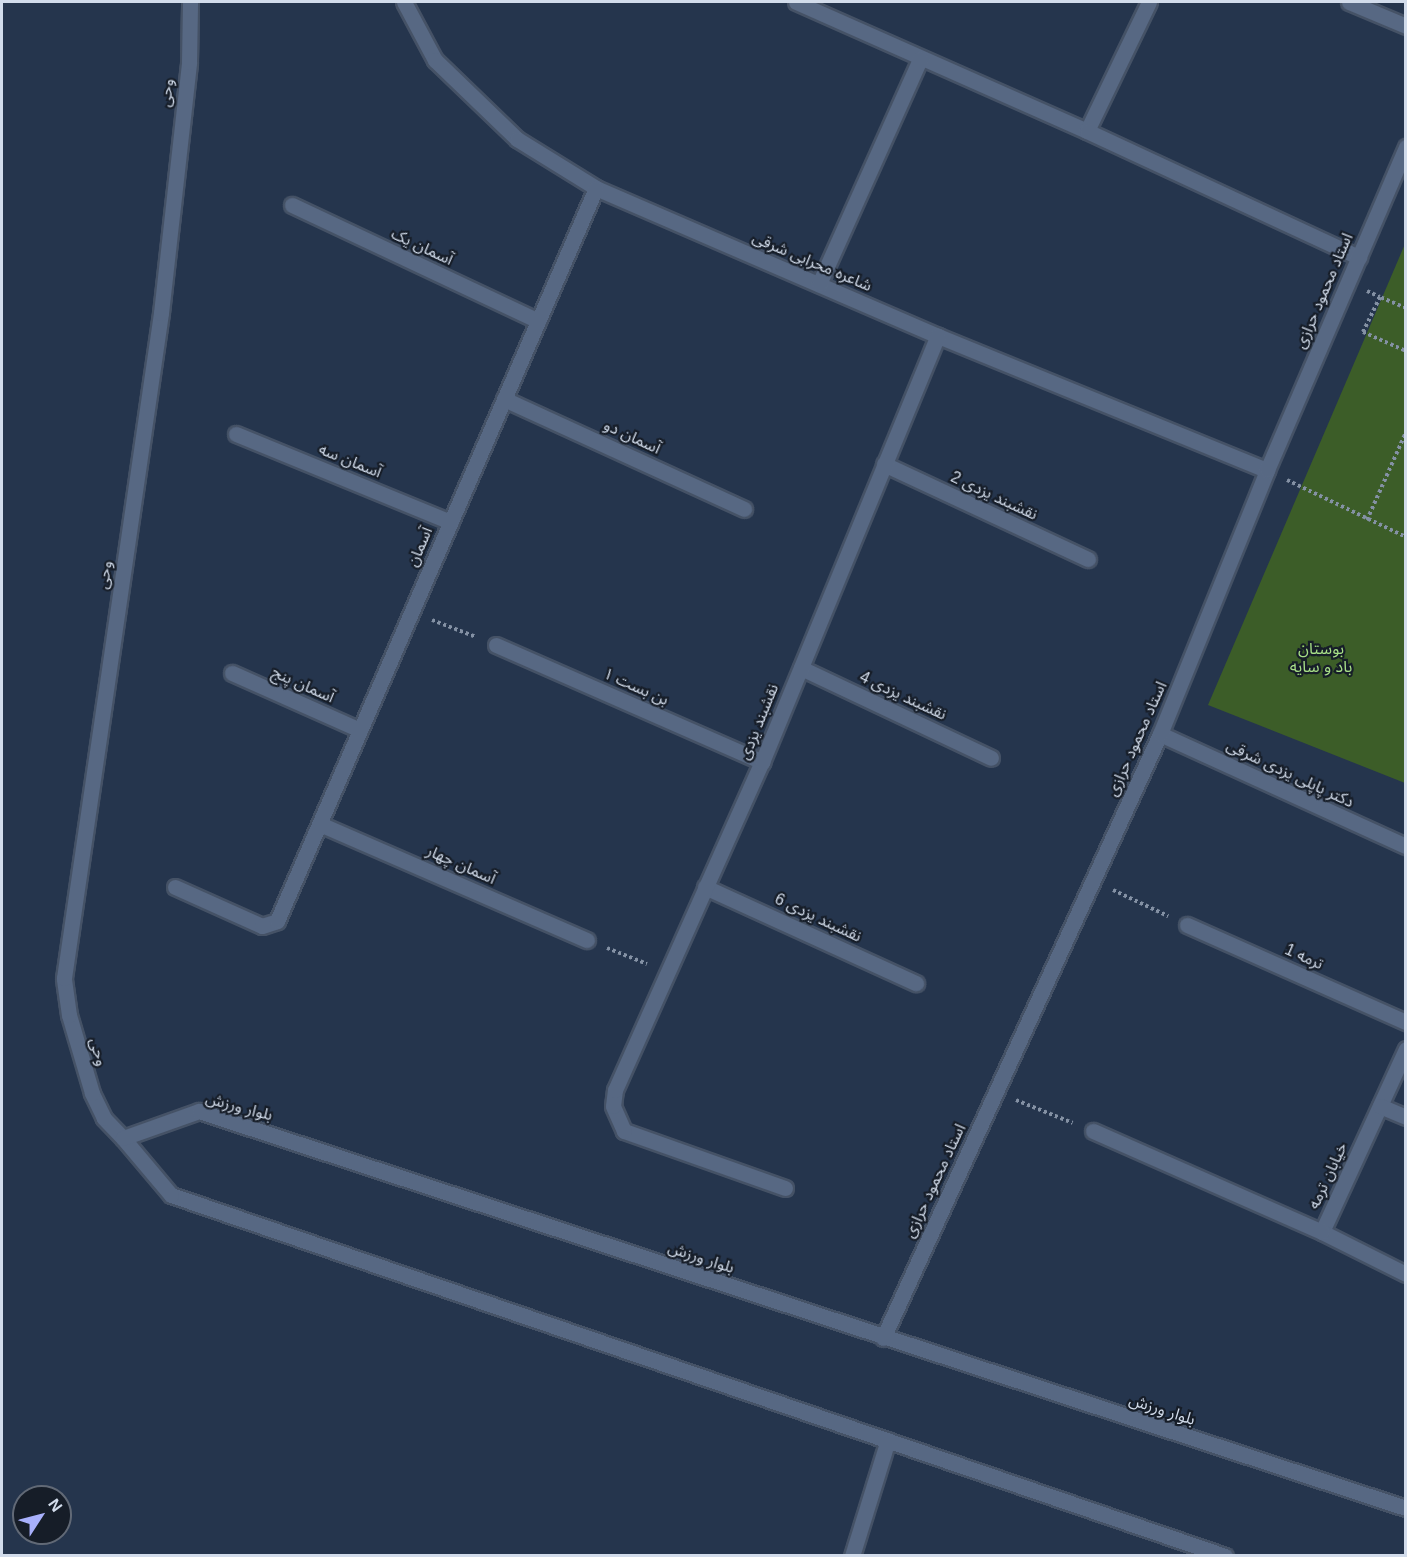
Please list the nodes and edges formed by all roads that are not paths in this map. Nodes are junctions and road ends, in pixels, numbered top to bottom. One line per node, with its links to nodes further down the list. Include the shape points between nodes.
1 (190, 2): 42 (street, وحی, via 189,62 161,313 64,978 69,1015 92,1093 104,1118)
2 (404, 2): 10 (street, شاعره محرابی شرقی, via 435,60 517,139)
3 (796, 2): 7 (street)
4 (1149, 2): 8 (street)
5 (1349, 2): 6 (street)
6 (1406, 26)
7 (920, 59): 8 (street); 13 (street)
8 (1087, 131): 12 (street)
9 (1406, 147): 12 (street, استاد محمود حرازی)
10 (596, 188): 13 (street, شاعره محرابی شرقی); 14 (street, آسمان)
11 (292, 205): 14 (street, آسمان یک)
12 (1359, 257): 19 (street, استاد محمود حرازی)
13 (819, 284): 15 (street, شاعره محرابی شرقی)
14 (538, 321): 16 (street, آسمان)
15 (938, 336): 18 (street, نقشبند یزدی); 19 (street, شاعره محرابی شرقی)
16 (504, 399): 20 (street, آسمان دو); 21 (street, آسمان)
17 (236, 434): 21 (street, آسمان سه)
18 (884, 464): 22 (street, نقشبند یزدی 2); 24 (street, نقشبند یزدی)
19 (1267, 470): 27 (street, استاد محمود حرازی)
20 (744, 509)
21 (451, 522): 26 (street, آسمان)
22 (1088, 559)
23 (496, 645): 29 (street, بن بست ۱)
24 (801, 668): 28 (street, نقشبند یزدی 4); 29 (street, نقشبند یزدی)
25 (232, 673): 26 (street, آسمان پنج)
26 (360, 730): 30 (street, آسمان)
27 (1160, 734): 31 (street, دکتر پاپلی یزدی شرقی); 46 (street, استاد محمود حرازی)
28 (991, 758)
29 (762, 762): 32 (street, نقشبند یزدی)
30 (320, 824): 33 (street, آسمان, via 277,921 262,926); 35 (street, آسمان چهار)
31 (1406, 846)
32 (705, 886): 36 (street, نقشبند یزدی 6); 43 (street, نقشبند یزدی, via 615,1090 616,1120 624,1131)
33 (175, 887)
34 (1187, 925): 37 (street, ترمه 1)
35 (587, 940)
36 (916, 983)
37 (1406, 1022)
38 (1406, 1049): 39 (street, خیابان ترمه)
39 (1380, 1106): 40 (street); 44 (street, خیابان ترمه)
40 (1406, 1118)
41 (1093, 1131): 44 (street)
42 (123, 1138): 46 (street, بلوار ورزش, via 199,1111); 47 (street, via 171,1195)
43 (785, 1188)
44 (1322, 1232): 45 (street, خیابان ترمه)
45 (1406, 1274)
46 (884, 1338): 48 (street, بلوار ورزش)
47 (888, 1440): 49 (street); 50 (street)
48 (1406, 1508)
49 (852, 1556)
50 (1226, 1556)

